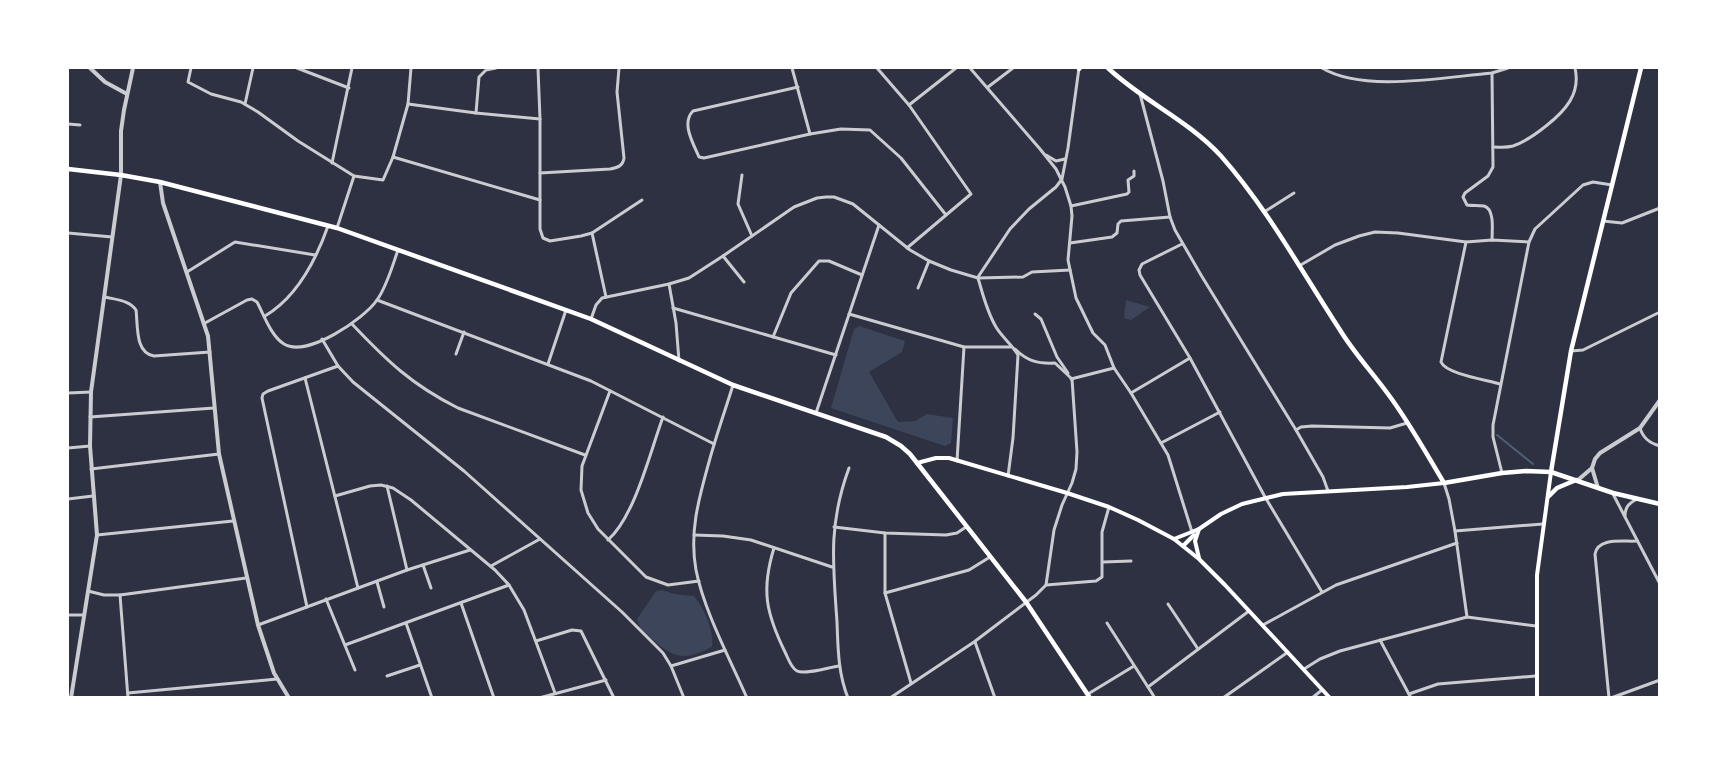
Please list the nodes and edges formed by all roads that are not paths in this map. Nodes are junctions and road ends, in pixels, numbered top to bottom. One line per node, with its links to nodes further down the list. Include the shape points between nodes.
1 (90, 68): 26 (street, via 105,82)
2 (133, 68): 26 (street)
3 (192, 68): 28 (street, via 188,82 211,94)
4 (253, 68): 28 (street)
5 (300, 68): 24 (street)
6 (352, 68): 24 (street)
7 (411, 68): 29 (street)
8 (496, 68): 31 (street, via 486,70 479,77)
9 (538, 68): 32 (street)
10 (619, 68): 43 (street, via 617,92 624,158 620,166)
11 (792, 68): 25 (street)
12 (877, 68): 30 (street)
13 (956, 68): 30 (street)
14 (970, 68): 23 (street)
15 (1013, 68): 23 (street)
16 (1080, 68): 39 (street)
17 (1108, 68): 27 (main road)
18 (1322, 68): 22 (street, via 1347,78 1388,81)
19 (1508, 68): 22 (street)
20 (1575, 68): 36 (street, via 1577,80 1573,98 1564,111 1528,139 1507,147)
21 (1641, 68): 49 (main road)
22 (1492, 73): 36 (street)
23 (988, 87): 37 (street)
24 (349, 88): 40 (street)
25 (798, 88): 35 (street); 35 (street, via 693,111 687,123 699,157 704,158)
26 (127, 94): 44 (street, via 121,131)
27 (1140, 94): 55 (main road, via 1203,139 1235,173); 57 (street)
28 (245, 104): 40 (street)
29 (408, 104): 31 (street); 38 (street)
30 (908, 105): 56 (street, via 971,194)
31 (476, 113): 32 (street)
32 (540, 118): 43 (street)
33 (68, 124): 34 (street)
34 (80, 125)
35 (810, 134): 56 (street, via 841,129 870,130 901,158)
36 (1493, 147): 66 (street, via 1491,173 1463,197 1467,206 1484,206 1489,210)
37 (1040, 149): 39 (street, via 1056,161); 47 (street)
38 (393, 156): 46 (street, via 383,180); 51 (street)
39 (1066, 159): 47 (street)
40 (332, 162): 46 (street)
41 (68, 170): 44 (main road)
42 (1134, 171): 53 (street, via 1134,176 1128,180 1127,194)
43 (540, 173): 51 (street)
44 (121, 174): 48 (main road); 65 (street)
45 (742, 175): 64 (street, via 738,204)
46 (354, 176): 61 (street)
47 (1062, 179): 53 (street); 80 (street, via 1010,229)
48 (160, 182): 60 (main road); 78 (street, via 163,203)
49 (1612, 185): 58 (main road); 68 (street, via 1593,182 1583,185 1535,229)
50 (1294, 193): 55 (street)
51 (540, 200): 63 (street, via 540,228 547,240)
52 (642, 200): 63 (street)
53 (1071, 206): 69 (street)
54 (1660, 208): 58 (street, via 1622,223)
55 (1263, 212): 76 (main road)
56 (946, 215): 71 (street)
57 (1170, 217): 69 (street, via 1121,221 1117,234 1112,237); 70 (street)
58 (1602, 221): 102 (main road)
59 (879, 225): 64 (street, via 853,204 826,197 794,207); 71 (street); 79 (street)
60 (328, 226): 61 (main road); 73 (street)
61 (337, 228): 72 (main road)
62 (68, 233): 65 (street)
63 (592, 233): 85 (street)
64 (752, 236): 74 (street)
65 (112, 237): 84 (street)
66 (1492, 240): 67 (street); 68 (street)
67 (1466, 242): 76 (street, via 1375,232 1335,245); 113 (street, via 1441,362 1448,370)
68 (1528, 242): 113 (street)
69 (1070, 243): 77 (street)
70 (1182, 244): 106 (street, via 1145,262 1139,270); 127 (street)
71 (907, 248): 75 (street)
72 (398, 250): 86 (street); 88 (main road)
73 (315, 255): 78 (street, via 235,242); 92 (street, via 287,299)
74 (724, 256): 81 (street); 82 (street, via 689,278)
75 (929, 261): 80 (street); 83 (street)
76 (1299, 266): 125 (main road, via 1340,331 1390,395)
77 (1070, 270): 80 (street, via 1032,272 1023,277); 110 (street, via 1077,302 1093,333 1105,345)
78 (187, 272): 94 (street)
79 (862, 275): 90 (street); 97 (street, via 828,261 819,261 791,293)
80 (978, 278): 100 (street, via 992,319)
81 (744, 282)
82 (669, 284): 85 (street); 87 (street)
83 (918, 288)
84 (105, 297): 103 (street, via 134,306 140,346 148,354); 116 (street)
85 (606, 297): 93 (street, via 598,301)
86 (377, 300): 95 (street); 96 (street)
87 (673, 308): 97 (street); 107 (street)
88 (566, 310): 93 (main road); 108 (street)
89 (1660, 312): 102 (street, via 1583,350)
90 (849, 314): 99 (street); 105 (street)
91 (1035, 314): 112 (street, via 1041,319 1057,358)
92 (265, 316): 94 (street, via 257,302 250,299); 98 (street, via 277,338 287,346)
93 (590, 319): 107 (main road)
94 (205, 323): 103 (street)
95 (352, 324): 98 (street); 134 (street, via 395,368 438,398)
96 (464, 332): 104 (street); 108 (street)
97 (773, 337): 105 (street)
98 (322, 340): 109 (street)
99 (964, 347): 100 (street); 135 (street)
100 (1011, 347): 101 (street)
101 (1015, 349): 112 (street, via 1031,361 1055,363); 142 (street, via 1018,364)
102 (1571, 351): 140 (main road)
103 (210, 352): 120 (street)
104 (456, 354)
105 (836, 355): 122 (street)
106 (1190, 358): 118 (street); 121 (street)
107 (679, 361): 114 (main road)
108 (548, 364): 115 (street)
109 (338, 366): 111 (street); 169 (street)
110 (1114, 368): 112 (street); 118 (street)
111 (304, 378): 151 (street); 201 (street, via 268,391 262,396 262,403)
112 (1072, 379): 148 (street, via 1077,452 1074,476)
113 (1500, 384): 141 (street, via 1492,429)
114 (733, 385): 122 (main road); 129 (street)
115 (610, 391): 124 (street); 134 (street)
116 (91, 392): 117 (street); 123 (street)
117 (68, 393)
118 (1131, 393): 128 (street)
119 (1660, 400): 126 (street)
120 (214, 408): 123 (street); 133 (street)
121 (1220, 412): 128 (street); 153 (street)
122 (816, 413): 136 (main road, via 886,437 901,446)
123 (90, 417): 130 (street)
124 (662, 417): 129 (street); 171 (street, via 630,510)
125 (1407, 423): 127 (street, via 1390,428 1312,426); 144 (main road)
126 (1640, 428): 131 (street, via 1647,440); 138 (street, via 1600,453)
127 (1296, 430): 147 (street)
128 (1161, 443): 166 (street, via 1168,455)
129 (714, 444): 168 (street, via 698,499)
130 (90, 446): 132 (street); 139 (street)
131 (1660, 446)
132 (68, 448)
133 (219, 454): 139 (street); 158 (street)
134 (585, 455): 171 (street, via 581,477 584,503 594,524)
135 (958, 461): 136 (main road, via 936,458); 142 (main road)
136 (917, 463): 162 (main road)
137 (848, 468): 161 (street, via 839,494)
138 (1592, 468): 143 (street); 146 (street)
139 (91, 469): 150 (street)
140 (1551, 472): 141 (main road); 143 (main road); 152 (main road)
141 (1502, 473): 144 (main road)
142 (1008, 476): 148 (main road)
143 (1578, 480): 146 (main road); 152 (main road, via 1557,488)
144 (1444, 484): 147 (main road); 164 (street)
145 (387, 486): 151 (street, via 370,486); 176 (street, via 410,500); 184 (street)
146 (1598, 488): 149 (main road)
147 (1328, 491): 153 (main road)
148 (1067, 493): 157 (main road); 189 (street, via 1054,530)
149 (1613, 493): 155 (main road); 159 (street)
150 (93, 496): 154 (street); 167 (street)
151 (335, 496): 191 (street)
152 (1549, 496): 160 (main road)
153 (1265, 497): 163 (main road, via 1231,509); 194 (street)
154 (68, 499)
155 (1636, 499): 156 (main road); 159 (street, via 1626,508)
156 (1660, 504)
157 (1109, 507): 170 (main road); 180 (street, via 1102,532)
158 (233, 520): 167 (street); 185 (street)
159 (1626, 520): 172 (street)
160 (1543, 524): 164 (street); 211 (main road, via 1537,574)
161 (834, 527): 165 (street); 183 (street)
162 (966, 527): 165 (street, via 949,535); 177 (main road)
163 (1199, 529): 166 (main road); 174 (main road); 178 (main road, via 1195,541)
164 (1455, 531): 173 (street)
165 (885, 532): 195 (street)
166 (1192, 532): 170 (main road)
167 (97, 535): 193 (street)
168 (694, 535): 175 (street, via 739,538); 186 (street)
169 (540, 539): 182 (street); 220 (street, via 622,612 658,647)
170 (1174, 539): 174 (main road)
171 (608, 540): 186 (street, via 640,573 652,580 675,585)
172 (1637, 541): 188 (street); 253 (street, via 1606,542 1596,548)
173 (1457, 543): 194 (street); 206 (street)
174 (1183, 546): 178 (main road)
175 (774, 548): 183 (street); 221 (street, via 768,567 766,598 777,636 791,665 802,672)
176 (470, 550): 181 (street); 182 (street)
177 (990, 557): 195 (street, via 970,570); 198 (main road)
178 (1199, 559): 203 (main road)
179 (1131, 561): 180 (street)
180 (1103, 562): 189 (street, via 1103,575 1098,580)
181 (424, 565): 184 (street); 192 (street)
182 (491, 566): 190 (street)
183 (832, 566): 221 (street)
184 (407, 570): 187 (street)
185 (246, 578): 196 (street); 209 (street)
186 (699, 581): 217 (street)
187 (377, 582): 191 (street); 202 (street)
188 (1659, 582)
189 (1046, 585): 198 (street)
190 (509, 586): 199 (street); 213 (street, via 524,610)
191 (358, 588): 197 (street)
192 (431, 588)
193 (88, 590): 196 (street); 205 (street)
194 (1322, 592): 210 (street)
195 (885, 593): 230 (street)
196 (120, 595): 234 (street)
197 (326, 600): 201 (street); 215 (street)
198 (1026, 602): 214 (street); 235 (main road)
199 (461, 603): 207 (street); 240 (street)
200 (1168, 604): 216 (street)
201 (307, 607): 209 (street)
202 (384, 607)
203 (1250, 610): 210 (main road); 216 (street)
204 (68, 615): 205 (street)
205 (84, 615): 237 (street)
206 (1467, 617): 211 (street); 212 (street)
207 (406, 623): 215 (street); 219 (street)
208 (1107, 623): 222 (street)
209 (258, 625): 227 (street)
210 (1263, 625): 218 (main road)
211 (1536, 626): 226 (main road)
212 (1380, 640): 223 (street, via 1332,653); 236 (street)
213 (536, 641): 228 (street, via 572,630 581,631); 233 (street)
214 (974, 642): 230 (street); 247 (street)
215 (345, 645): 224 (street)
216 (1198, 649): 231 (street)
217 (726, 650): 220 (street); 244 (street)
218 (1288, 652): 223 (main road); 249 (street)
219 (420, 665): 225 (street); 239 (street)
220 (671, 666): 243 (street)
221 (839, 666): 245 (street)
222 (1134, 666): 231 (street); 235 (street)
223 (1304, 669): 232 (main road)
224 (355, 670)
225 (388, 676)
226 (1536, 676): 236 (street, via 1438,684); 252 (main road)
227 (277, 679): 234 (street); 238 (street)
228 (606, 680): 233 (street); 242 (street)
229 (1660, 680): 253 (street)
230 (910, 683): 246 (street)
231 (1148, 687): 248 (street)
232 (1323, 690): 250 (street); 251 (main road)
233 (555, 694): 241 (street)
234 (128, 695)
235 (1089, 696)
236 (1410, 696)
237 (72, 698)
238 (288, 698)
239 (432, 698)
240 (494, 698)
241 (539, 698)
242 (614, 698)
243 (684, 698)
244 (747, 698)
245 (848, 698)
246 (890, 698)
247 (995, 698)
248 (1155, 698)
249 (1223, 698)
250 (1312, 698)
251 (1330, 698)
252 (1537, 698)
253 (1610, 698)

